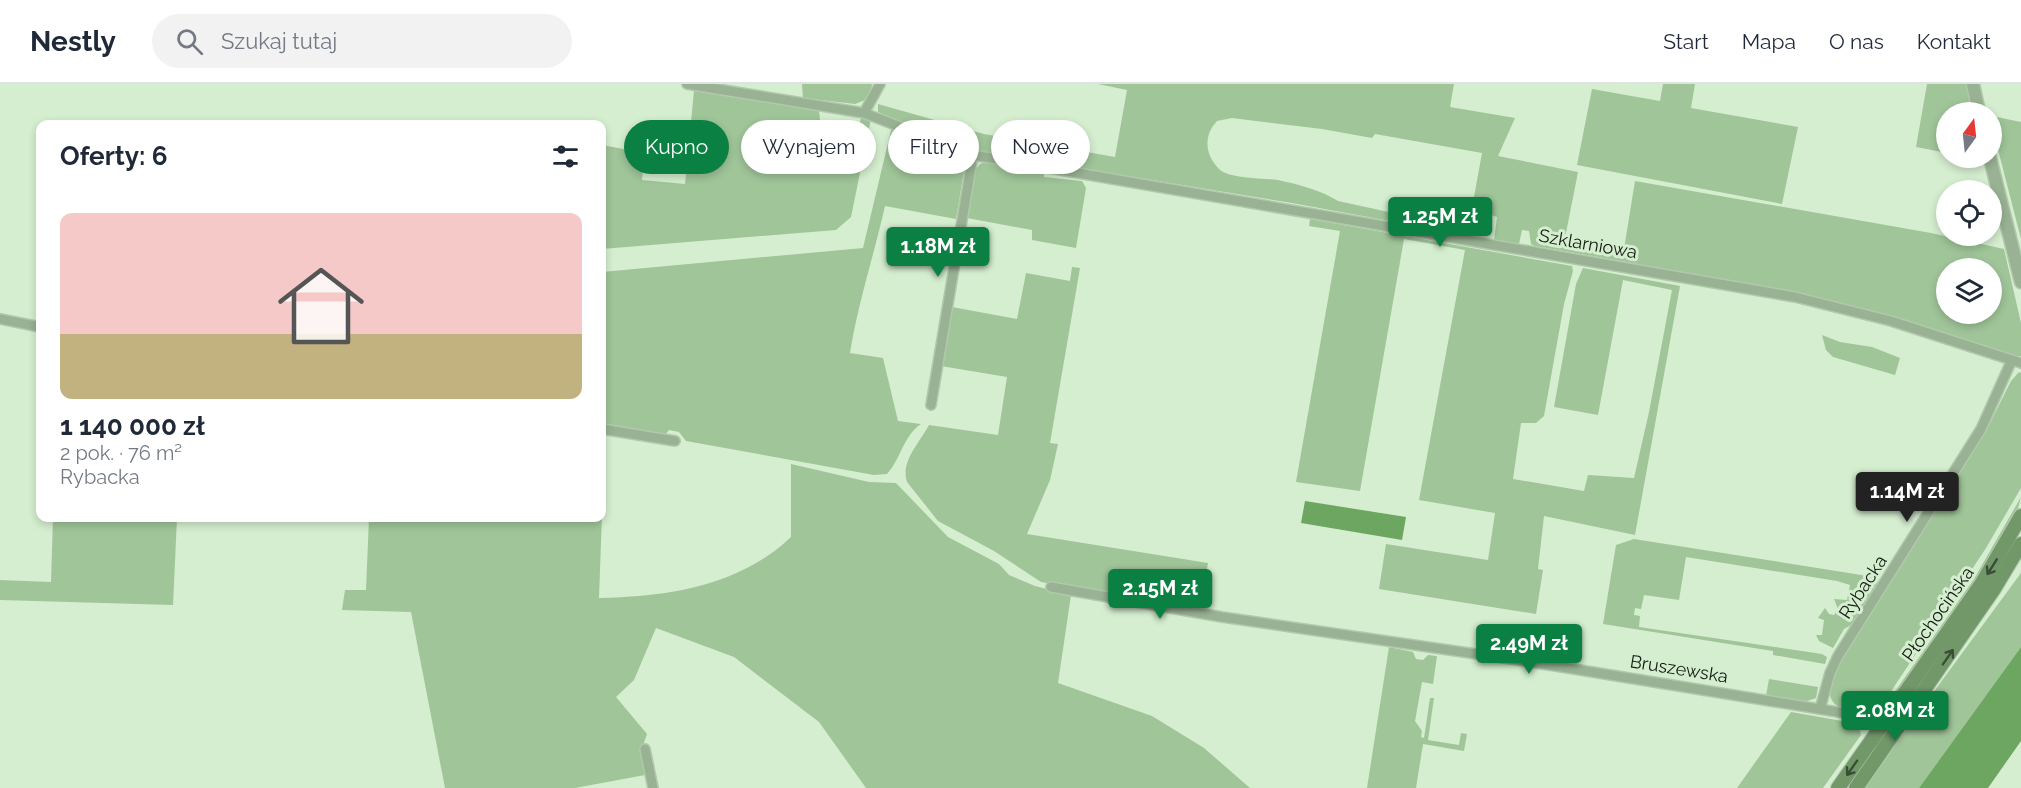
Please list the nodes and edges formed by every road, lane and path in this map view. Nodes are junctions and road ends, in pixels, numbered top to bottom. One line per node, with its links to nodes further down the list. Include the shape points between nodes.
1 (687, 84): 5 (street, Szklarniowa)
2 (880, 84): 5 (street)
3 (1973, 84): 4 (street)
4 (1977, 102)
5 (864, 113): 6 (street, Szklarniowa)
6 (888, 122)
7 (979, 156): 13 (street, Szklarniowa, via 1795,297 1940,336)
8 (1992, 168): 10 (street)
9 (970, 174): 14 (street)
10 (2021, 282)
11 (0, 320): 12 (street)
12 (36, 326)
13 (2016, 362): 20 (street, Rybacka, via 1981,429 1838,656)
14 (931, 405)
15 (606, 430): 16 (street)
16 (675, 441)
17 (2021, 516): 22 (main road, Płochocińska, one-way to 22, via 1982,583)
18 (2021, 544): 25 (main road, Płochocińska, one-way to 18)
19 (1051, 587): 20 (street, Bruszewska)
20 (1820, 709): 21 (street, Bruszewska)
21 (1865, 720): 22 (street, Bruszewska); 23 (street, via 1869,737)
22 (1880, 728): 23 (main road, Płochocińska); 25 (street)
23 (1866, 747): 27 (main road, Płochocińska, one-way to 27)
24 (645, 749): 26 (street)
25 (1878, 757): 28 (main road, Płochocińska)
26 (653, 788)
27 (1838, 788)
28 (1856, 788)

